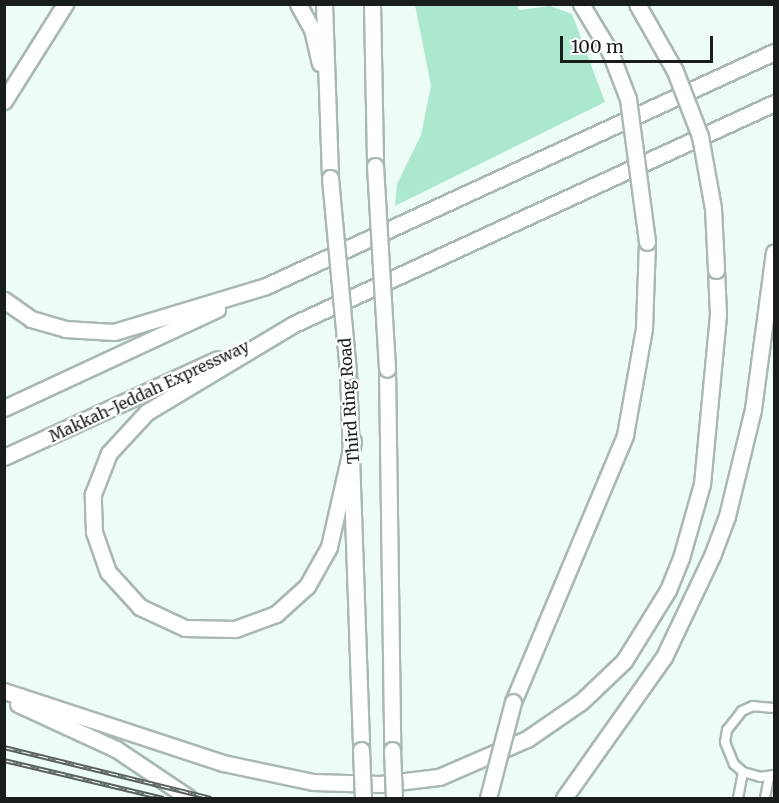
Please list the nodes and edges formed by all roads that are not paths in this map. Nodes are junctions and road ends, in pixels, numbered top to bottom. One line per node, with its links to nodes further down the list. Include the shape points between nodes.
1 (65, 4): 8 (highway)
2 (298, 4): 9 (highway, via 312,29)
3 (324, 4): 9 (highway, Third Ring Road)
4 (372, 4): 25 (highway, bridge, via 375,166 387,369)
5 (581, 4): 26 (highway, bridge, via 610,51 628,99 647,242 644,328 625,435 513,702)
6 (637, 4): 18 (highway, bridge, via 675,71 700,136 713,208 717,325 702,484 668,590 624,661 582,701 527,739 439,777 380,784 313,782 223,763)
7 (774, 52): 12 (highway)
8 (4, 101)
9 (329, 102): 16 (highway, Third Ring Road, bridge, via 330,178)
10 (774, 103): 14 (highway)
11 (774, 252): 27 (highway, via 753,409 712,556 663,657)
12 (266, 286): 13 (highway, via 114,332 66,329 31,319); 15 (highway)
13 (4, 300)
14 (294, 324): 16 (highway, via 147,412 109,453 93,494 94,532 108,572 140,607 185,628 235,629 276,614 307,586 329,548); 17 (highway, Makkah-Jeddah Expressway)
15 (4, 408)
16 (353, 441): 24 (highway, Third Ring Road, bridge)
17 (4, 457)
18 (4, 691)
19 (4, 698): 23 (highway, via 116,749)
20 (774, 708): 21 (street, via 753,706 742,711 727,730 728,754)
21 (743, 772): 22 (street); 28 (street)
22 (772, 776): 29 (street)
23 (189, 798)
24 (363, 798)
25 (394, 798)
26 (488, 798)
27 (564, 798)
28 (738, 798)
29 (765, 798)

